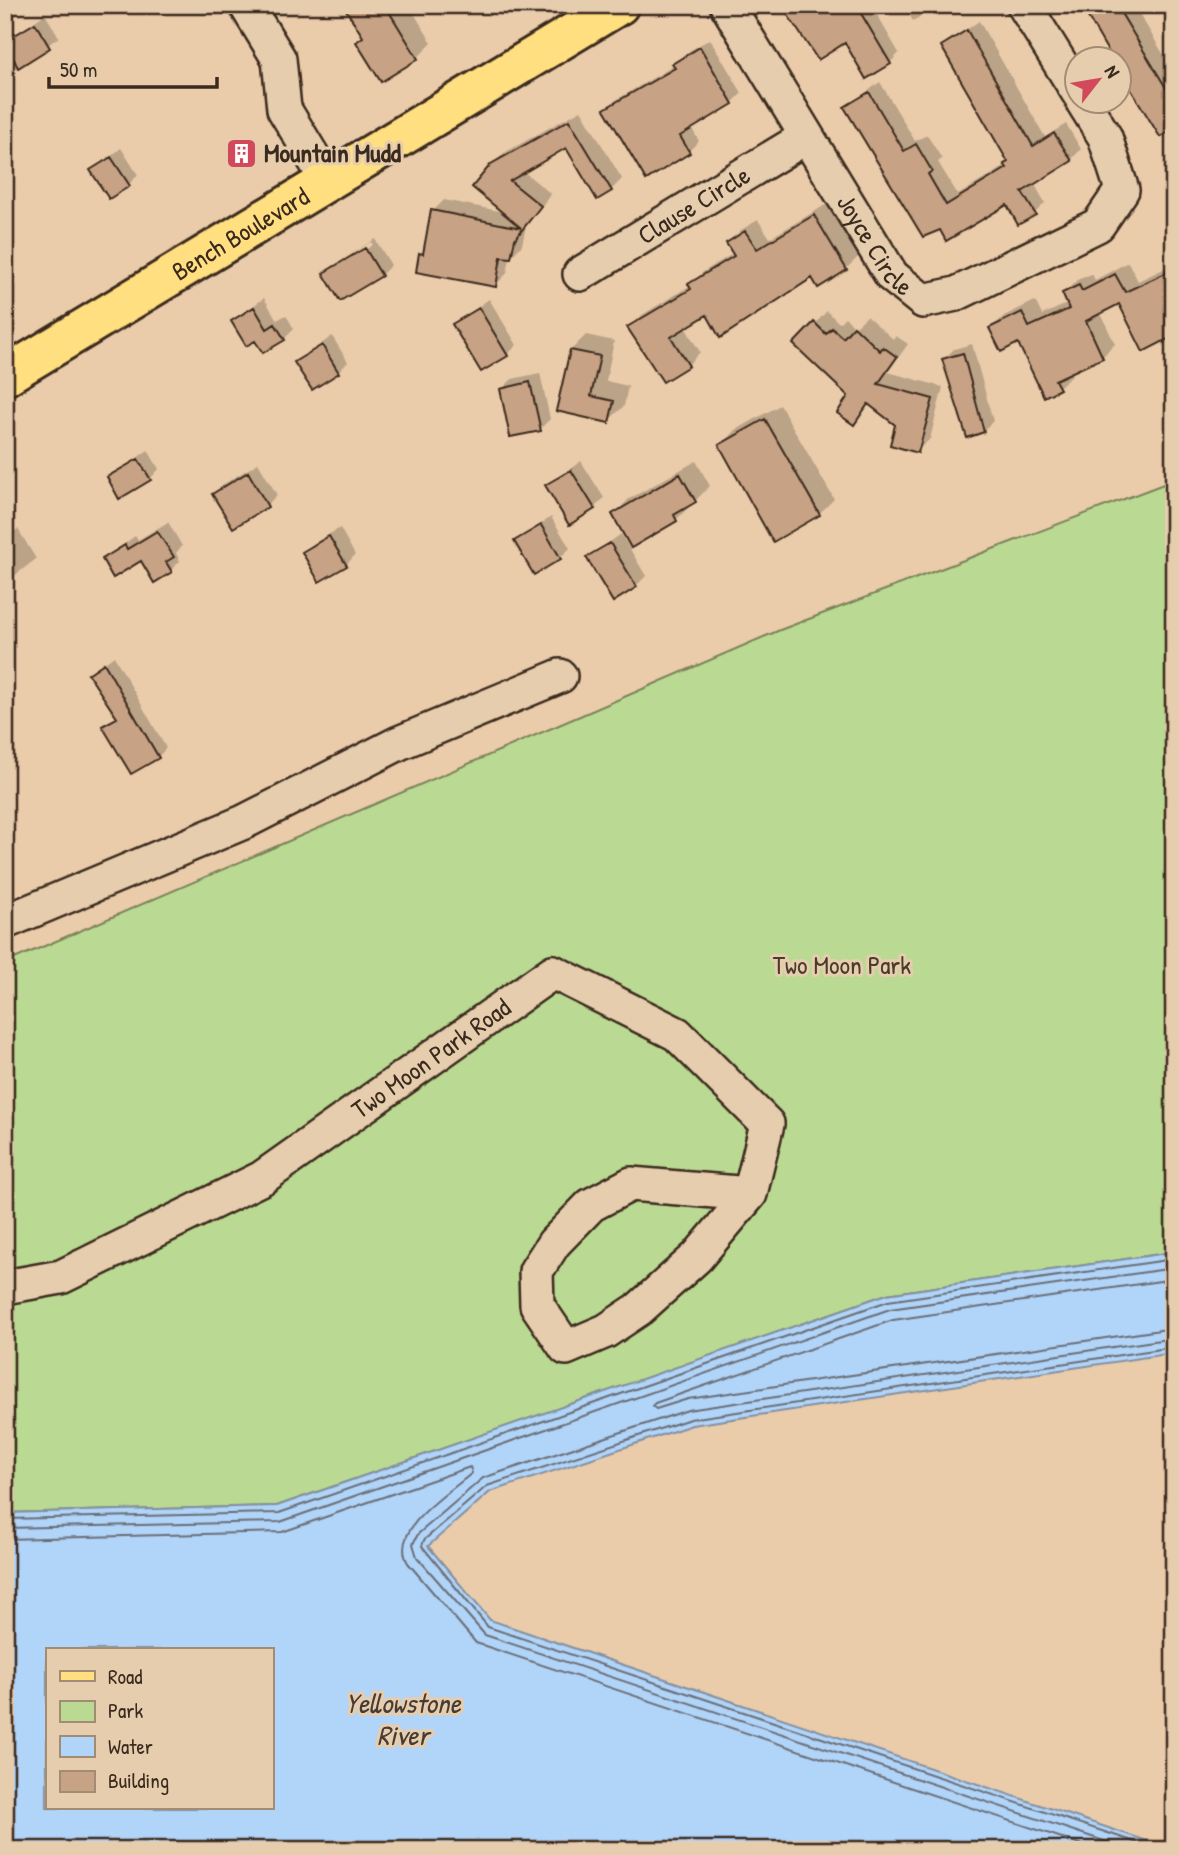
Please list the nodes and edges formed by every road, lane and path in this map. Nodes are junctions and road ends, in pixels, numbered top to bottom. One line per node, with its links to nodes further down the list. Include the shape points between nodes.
1 (246, 5): 8 (street, via 279,60 284,109)
2 (619, 5): 8 (main road, Bench Boulevard)
3 (727, 5): 7 (street, Joyce Circle)
4 (1024, 5): 5 (street)
5 (1064, 71)
6 (1092, 116): 7 (street, Joyce Circle, via 1105,137 1122,190 1098,225 956,294 923,301 892,276)
7 (806, 137): 9 (street, Clause Circle)
8 (328, 182): 10 (main road, Bench Boulevard)
9 (580, 274)
10 (5, 376)
11 (560, 676): 12 (street, via 399,743 244,822)
12 (5, 922)
13 (750, 1194): 13 (street, Two Moon Park Road, via 631,1184 592,1205 554,1243 536,1270 537,1305 566,1348 606,1331 697,1257); 14 (street, Two Moon Park Road, via 767,1124 677,1034 553,972 262,1178 61,1277)
14 (5, 1287)

